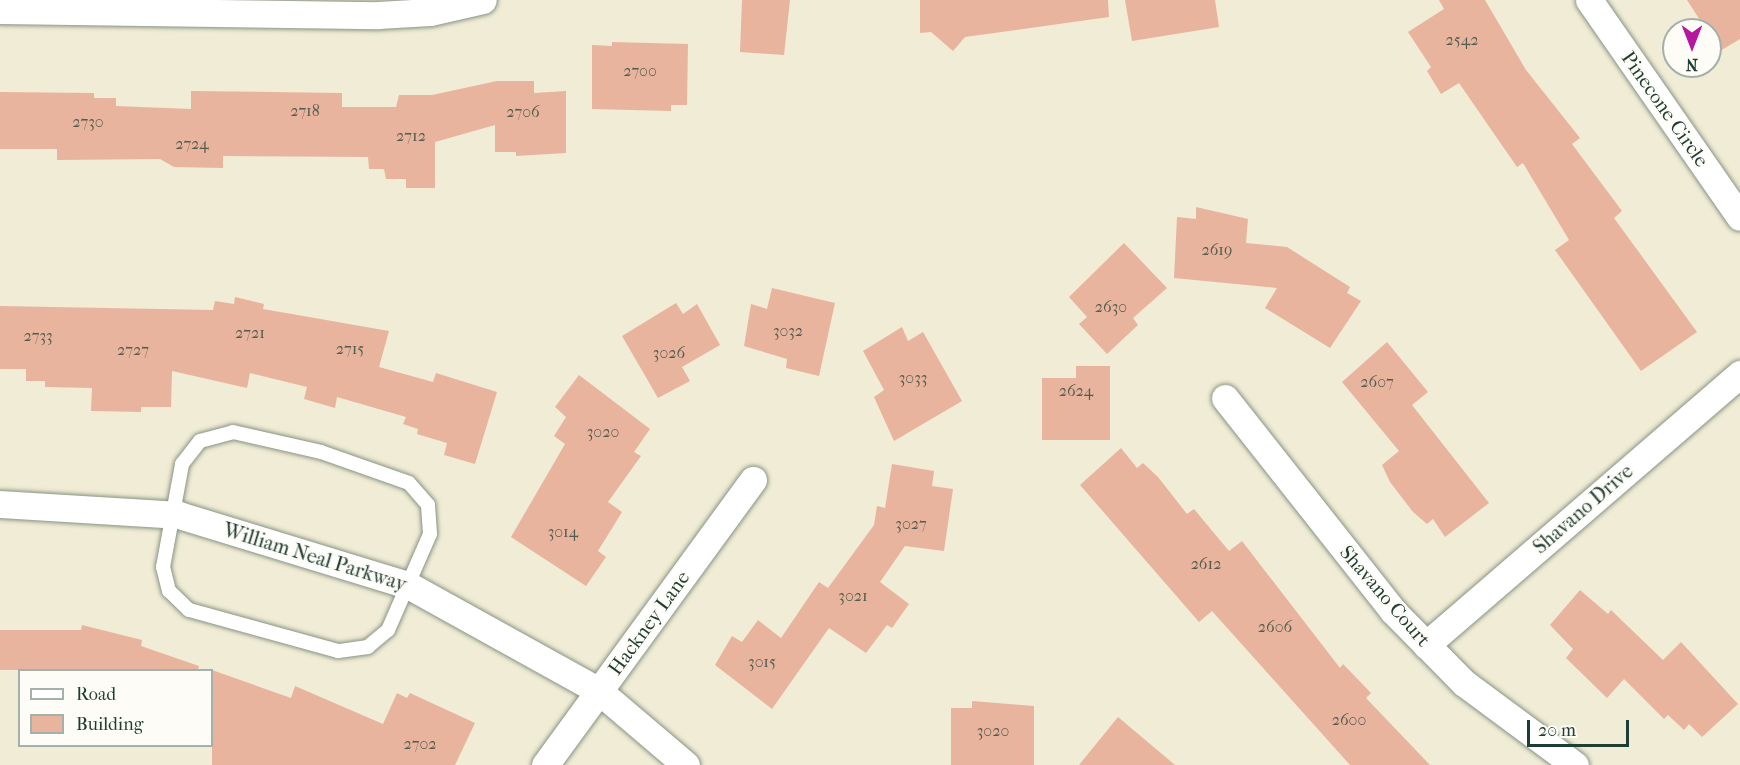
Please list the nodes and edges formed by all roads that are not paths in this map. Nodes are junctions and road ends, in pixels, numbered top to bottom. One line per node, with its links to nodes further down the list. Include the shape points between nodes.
1 (483, 0): 3 (street, via 430,12 378,15)
2 (1589, 0): 4 (street, Pinecone Circle)
3 (0, 10)
4 (1740, 217)
5 (1740, 374): 11 (street, Shavano Drive)
6 (1225, 398): 11 (street, Shavano Court)
7 (753, 480): 12 (street, Hackney Lane)
8 (0, 504): 9 (street, William Neal Parkway)
9 (172, 515): 10 (street, William Neal Parkway); 10 (lane, via 163,567 170,591 189,610 338,651 368,647 388,630); 10 (lane, via 182,464 200,441 233,432 321,452 409,483 429,505 430,534)
10 (408, 585): 12 (street, William Neal Parkway)
11 (1426, 645): 15 (street, Shavano Court, via 1464,683)
12 (599, 691): 13 (street, Hackney Lane); 14 (street, William Neal Parkway)
13 (544, 765)
14 (686, 765)
15 (1575, 765)

